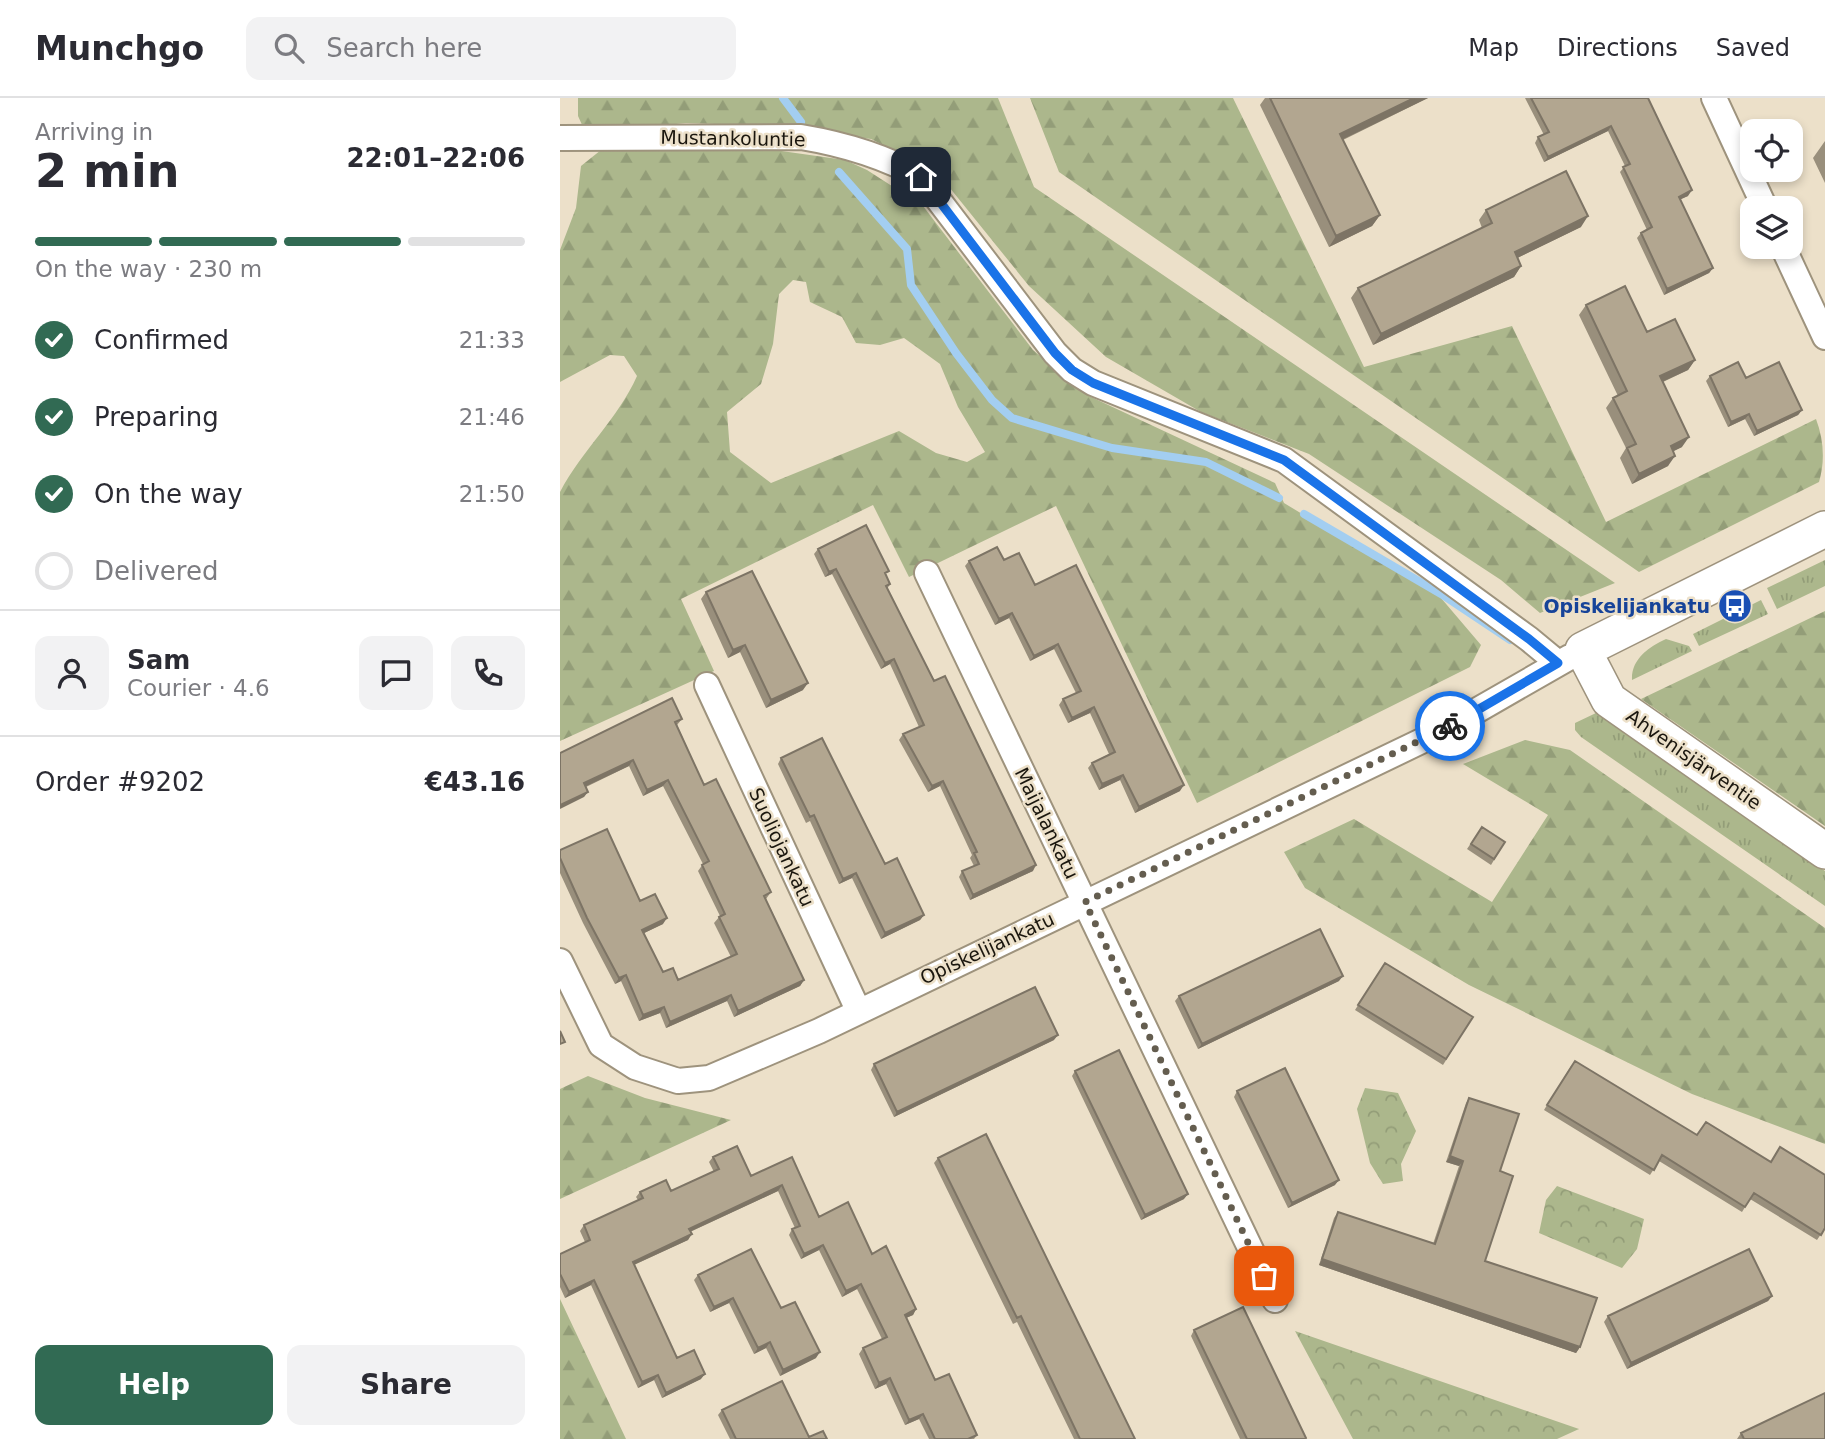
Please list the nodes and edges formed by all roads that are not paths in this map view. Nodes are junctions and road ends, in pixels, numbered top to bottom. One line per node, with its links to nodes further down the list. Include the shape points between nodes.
1 (1714, 98): 3 (street)
2 (560, 138): 8 (street, Mustankoluntie, via 801,137 834,142 901,166 921,177 1072,370 1093,383 1284,460 1529,639)
3 (1759, 196)
4 (1789, 259): 5 (street)
5 (1825, 337)
6 (1825, 529): 8 (main road, Opiskelijankatu)
7 (927, 573): 11 (street, Maijalankatu)
8 (1570, 657): 10 (main road, Ahvenisjärventie, via 1609,700); 11 (street, Opiskelijankatu, via 1436,734)
9 (706, 685): 13 (street, Suoliojankatu)
10 (1825, 851)
11 (1085, 902): 13 (street, Opiskelijankatu); 14 (street, Maijalankatu)
12 (560, 961): 13 (street, Opiskelijankatu, via 601,1045 635,1068 678,1081 709,1078)
13 (858, 1010)
14 (1275, 1300)

